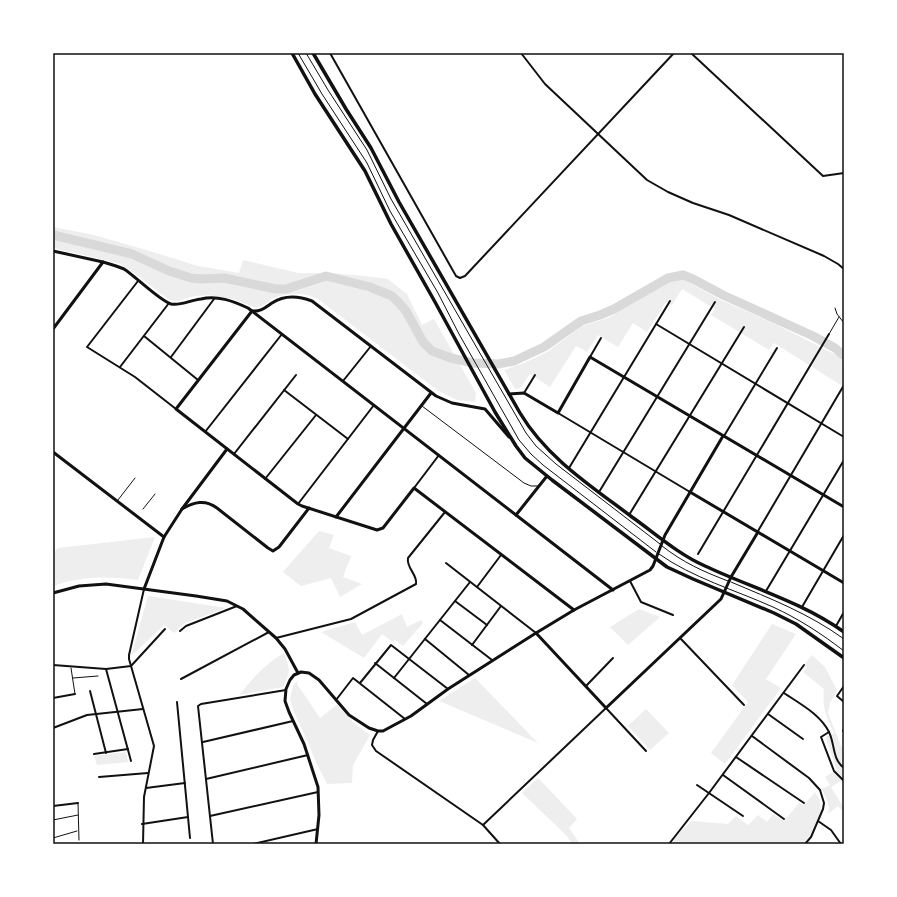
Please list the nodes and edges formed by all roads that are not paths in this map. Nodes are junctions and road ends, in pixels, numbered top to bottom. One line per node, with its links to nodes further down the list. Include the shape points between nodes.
1 (292, 53): 63 (main road, via 315,94 365,171 391,224)
2 (298, 53): 100 (lane, via 359,150 388,207 516,436 531,454 553,473)
3 (306, 53): 98 (lane, via 367,150 391,199 526,433 556,464)
4 (313, 53): 47 (main road, via 372,148 399,202)
5 (330, 53): 9 (street, via 456,276 460,278 466,276)
6 (521, 53): 9 (street, via 545,84)
7 (674, 53): 9 (street)
8 (691, 53): 10 (street, via 823,176)
9 (598, 134): 13 (street, via 647,180 663,189 824,256)
10 (844, 173)
11 (53, 251): 12 (street)
12 (104, 262): 14 (street, via 122,268); 25 (street)
13 (844, 269)
14 (138, 281): 18 (street); 36 (street, via 87,347)
15 (215, 298): 18 (street); 20 (street, via 236,302); 33 (street)
16 (670, 301): 23 (street)
17 (715, 302): 30 (street)
18 (169, 303): 28 (street)
19 (835, 308): 21 (lane)
20 (252, 311): 26 (street); 31 (street, via 287,298 301,298 316,304); 40 (street)
21 (839, 317): 22 (lane); 27 (lane)
22 (844, 323)
23 (656, 324): 30 (street); 39 (street)
24 (744, 327): 35 (street)
25 (53, 329)
26 (282, 334): 41 (street); 58 (street)
27 (829, 335): 49 (street)
28 (144, 336): 33 (street); 36 (street)
29 (601, 338): 34 (street)
30 (690, 344): 35 (street); 48 (street)
31 (370, 346): 41 (street); 45 (street)
32 (777, 348): 42 (street)
33 (170, 357): 40 (street)
34 (590, 357): 39 (street); 53 (street)
35 (722, 364): 42 (street); 55 (street)
36 (120, 367): 52 (street)
37 (296, 375): 44 (street)
38 (535, 375): 46 (street)
39 (624, 377): 48 (street); 59 (street)
40 (198, 380): 52 (street)
41 (343, 381): 50 (street)
42 (755, 384): 49 (street); 60 (street)
43 (844, 385): 56 (street)
44 (284, 390): 54 (street); 67 (street)
45 (431, 392): 51 (street); 63 (street, via 452,403 486,410)
46 (524, 393): 47 (street); 53 (street)
47 (509, 394): 71 (main road, via 539,441)
48 (657, 397): 55 (street); 66 (street)
49 (788, 403): 56 (street); 69 (street)
50 (374, 405): 57 (street); 62 (street)
51 (422, 405): 57 (street); 77 (lane, via 526,485)
52 (176, 409): 58 (street)
53 (558, 413): 59 (street)
54 (316, 415): 62 (street); 76 (street)
55 (690, 416): 60 (street); 72 (street)
56 (821, 423): 61 (street); 74 (street)
57 (404, 428): 68 (street); 93 (street)
58 (205, 432): 64 (street)
59 (590, 432): 66 (street); 71 (street)
60 (724, 436): 69 (street); 80 (street)
61 (844, 437)
62 (348, 440): 84 (street)
63 (516, 446): 73 (main road, via 525,458)
64 (227, 449): 67 (street); 86 (street)
65 (53, 452): 83 (street)
66 (623, 453): 72 (street); 79 (street)
67 (234, 454): 76 (street)
68 (439, 455): 78 (street); 91 (street)
69 (756, 456): 74 (street); 90 (street)
70 (844, 460): 82 (street)
71 (568, 469): 79 (main road)
72 (656, 472): 80 (street); 92 (street)
73 (547, 476): 77 (street); 103 (main road)
74 (791, 476): 82 (street); 94 (street)
75 (135, 478): 83 (lane)
76 (265, 479): 84 (street)
77 (539, 486): 91 (street)
78 (414, 488): 89 (street); 93 (street, via 380,530)
79 (599, 492): 92 (main road)
80 (690, 492): 90 (street); 97 (street)
81 (155, 494): 88 (lane)
82 (823, 495): 85 (street); 99 (street)
83 (117, 501): 96 (street)
84 (298, 504): 87 (street)
85 (844, 507)
86 (182, 508): 87 (street, via 195,502 208,503 273,551 279,547); 96 (street)
87 (309, 508): 93 (street)
88 (143, 509)
89 (445, 512): 102 (street); 133 (street, via 408,556 407,560 417,583 351,619)
90 (723, 512): 94 (street); 101 (street)
91 (516, 515): 114 (street)
92 (629, 515): 97 (main road)
93 (336, 517)
94 (758, 532): 99 (street); 106 (street)
95 (844, 535): 105 (street)
96 (164, 537): 113 (street)
97 (663, 540): 98 (street); 106 (main road, via 688,558)
98 (661, 544): 100 (street); 109 (lane, via 685,563)
99 (790, 551): 105 (street); 115 (street)
100 (658, 553): 103 (street); 112 (lane, via 680,568)
101 (698, 554)
102 (501, 555): 111 (street); 122 (street)
103 (656, 558): 107 (street, via 650,570); 117 (main road, via 674,571)
104 (446, 563): 108 (street)
105 (823, 571): 110 (street); 121 (street)
106 (731, 577): 109 (street); 115 (main road)
107 (630, 581): 114 (street); 124 (street, via 641,602)
108 (470, 582): 111 (street); 118 (street)
109 (729, 582): 112 (street); 136 (lane, via 799,611)
110 (844, 583)
111 (477, 587): 120 (street)
112 (727, 588): 117 (street); 138 (lane, via 793,617)
113 (144, 589): 116 (street, via 106,584 80,586); 119 (street, via 221,600); 146 (street, via 129,655)
114 (613, 590): 122 (street)
115 (766, 591): 121 (main road)
116 (53, 593)
117 (725, 593): 134 (street); 140 (main road, via 796,624)
118 (455, 601): 125 (street); 126 (street)
119 (238, 606): 129 (street, via 186,626); 130 (street)
120 (502, 606): 126 (street); 131 (street)
121 (802, 607): 127 (main road)
122 (574, 610): 131 (street)
123 (844, 612): 127 (street)
124 (673, 616)
125 (440, 620): 135 (street); 137 (street)
126 (487, 625): 137 (street)
127 (836, 626): 132 (main road)
128 (165, 629): 146 (street)
129 (180, 631)
130 (269, 632): 133 (street); 154 (street)
131 (536, 632): 142 (street); 156 (street)
132 (844, 632)
133 (276, 638): 149 (street)
134 (681, 638): 168 (street); 169 (street)
135 (425, 639): 141 (street); 150 (street)
136 (844, 639)
137 (472, 645): 142 (street)
138 (844, 651)
139 (613, 658): 156 (street)
140 (844, 658)
141 (409, 659): 143 (street, via 391,645); 153 (street); 158 (street)
142 (492, 660): 150 (street)
143 (375, 663): 153 (street); 155 (street)
144 (53, 665): 147 (street)
145 (804, 665): 161 (street)
146 (131, 666): 148 (street); 170 (street)
147 (70, 667): 148 (street); 152 (lane)
148 (106, 669): 171 (street)
149 (298, 673): 159 (street, via 290,680); 164 (street, via 305,672 314,676)
150 (469, 675): 158 (street)
151 (98, 676): 152 (lane)
152 (73, 678): 162 (lane)
153 (394, 678): 167 (street)
154 (181, 679)
155 (360, 683): 164 (street, via 353,678); 174 (street)
156 (586, 686): 169 (street)
157 (844, 686): 166 (street, via 837,696)
158 (448, 689): 167 (street)
159 (286, 690): 175 (street, via 286,706); 181 (street, via 200,704 198,706)
160 (90, 691): 172 (street)
161 (784, 692): 173 (street); 178 (street, via 820,719)
162 (75, 694): 163 (street)
163 (53, 698)
164 (336, 700): 177 (street, via 354,719)
165 (177, 702): 195 (street)
166 (844, 702)
167 (427, 704): 174 (street)
168 (744, 705)
169 (606, 708): 183 (street); 211 (street)
170 (144, 709): 171 (street); 190 (street, via 154,746)
171 (118, 712): 172 (street); 182 (street)
172 (96, 714): 176 (street, via 79,717); 184 (street)
173 (768, 714): 179 (street); 180 (street)
174 (405, 719): 177 (street, via 388,729)
175 (293, 721): 181 (street); 186 (street)
176 (53, 728)
177 (378, 731): 211 (street, via 372,745 376,751)
178 (829, 732): 189 (street, via 835,756); 194 (street, via 821,738 834,771)
179 (752, 736): 187 (street); 209 (street, via 813,781 822,794 824,803)
180 (802, 739)
181 (203, 742): 193 (street)
182 (128, 749): 184 (street); 188 (street)
183 (646, 751)
184 (106, 753): 185 (street)
185 (94, 754)
186 (308, 756): 193 (street); 198 (street)
187 (736, 757): 191 (street); 201 (street)
188 (131, 761)
189 (844, 768)
190 (148, 773): 192 (street); 197 (street)
191 (723, 775): 199 (street); 207 (street)
192 (99, 777)
193 (206, 779): 204 (street)
194 (844, 781)
195 (185, 783): 197 (street); 206 (street)
196 (697, 785): 199 (street)
197 (145, 788): 210 (street)
198 (319, 792): 204 (street); 212 (street)
199 (709, 793): 205 (street); 222 (street)
200 (78, 803): 202 (street); 203 (lane)
201 (804, 803)
202 (53, 806)
203 (78, 815): 208 (lane); 213 (lane)
204 (210, 816): 218 (street)
205 (742, 816)
206 (188, 817): 210 (street); 215 (street)
207 (784, 819)
208 (53, 820)
209 (818, 821): 223 (street); 224 (street, via 831,830)
210 (142, 824): 217 (street)
211 (482, 825): 221 (street)
212 (318, 829): 219 (street); 220 (street)
213 (78, 831): 214 (lane); 216 (lane)
214 (53, 838)
215 (190, 838)
216 (79, 840)
217 (143, 844)
218 (213, 844)
219 (253, 844)
220 (316, 844)
221 (500, 844)
222 (669, 844)
223 (805, 844)
224 (840, 844)

